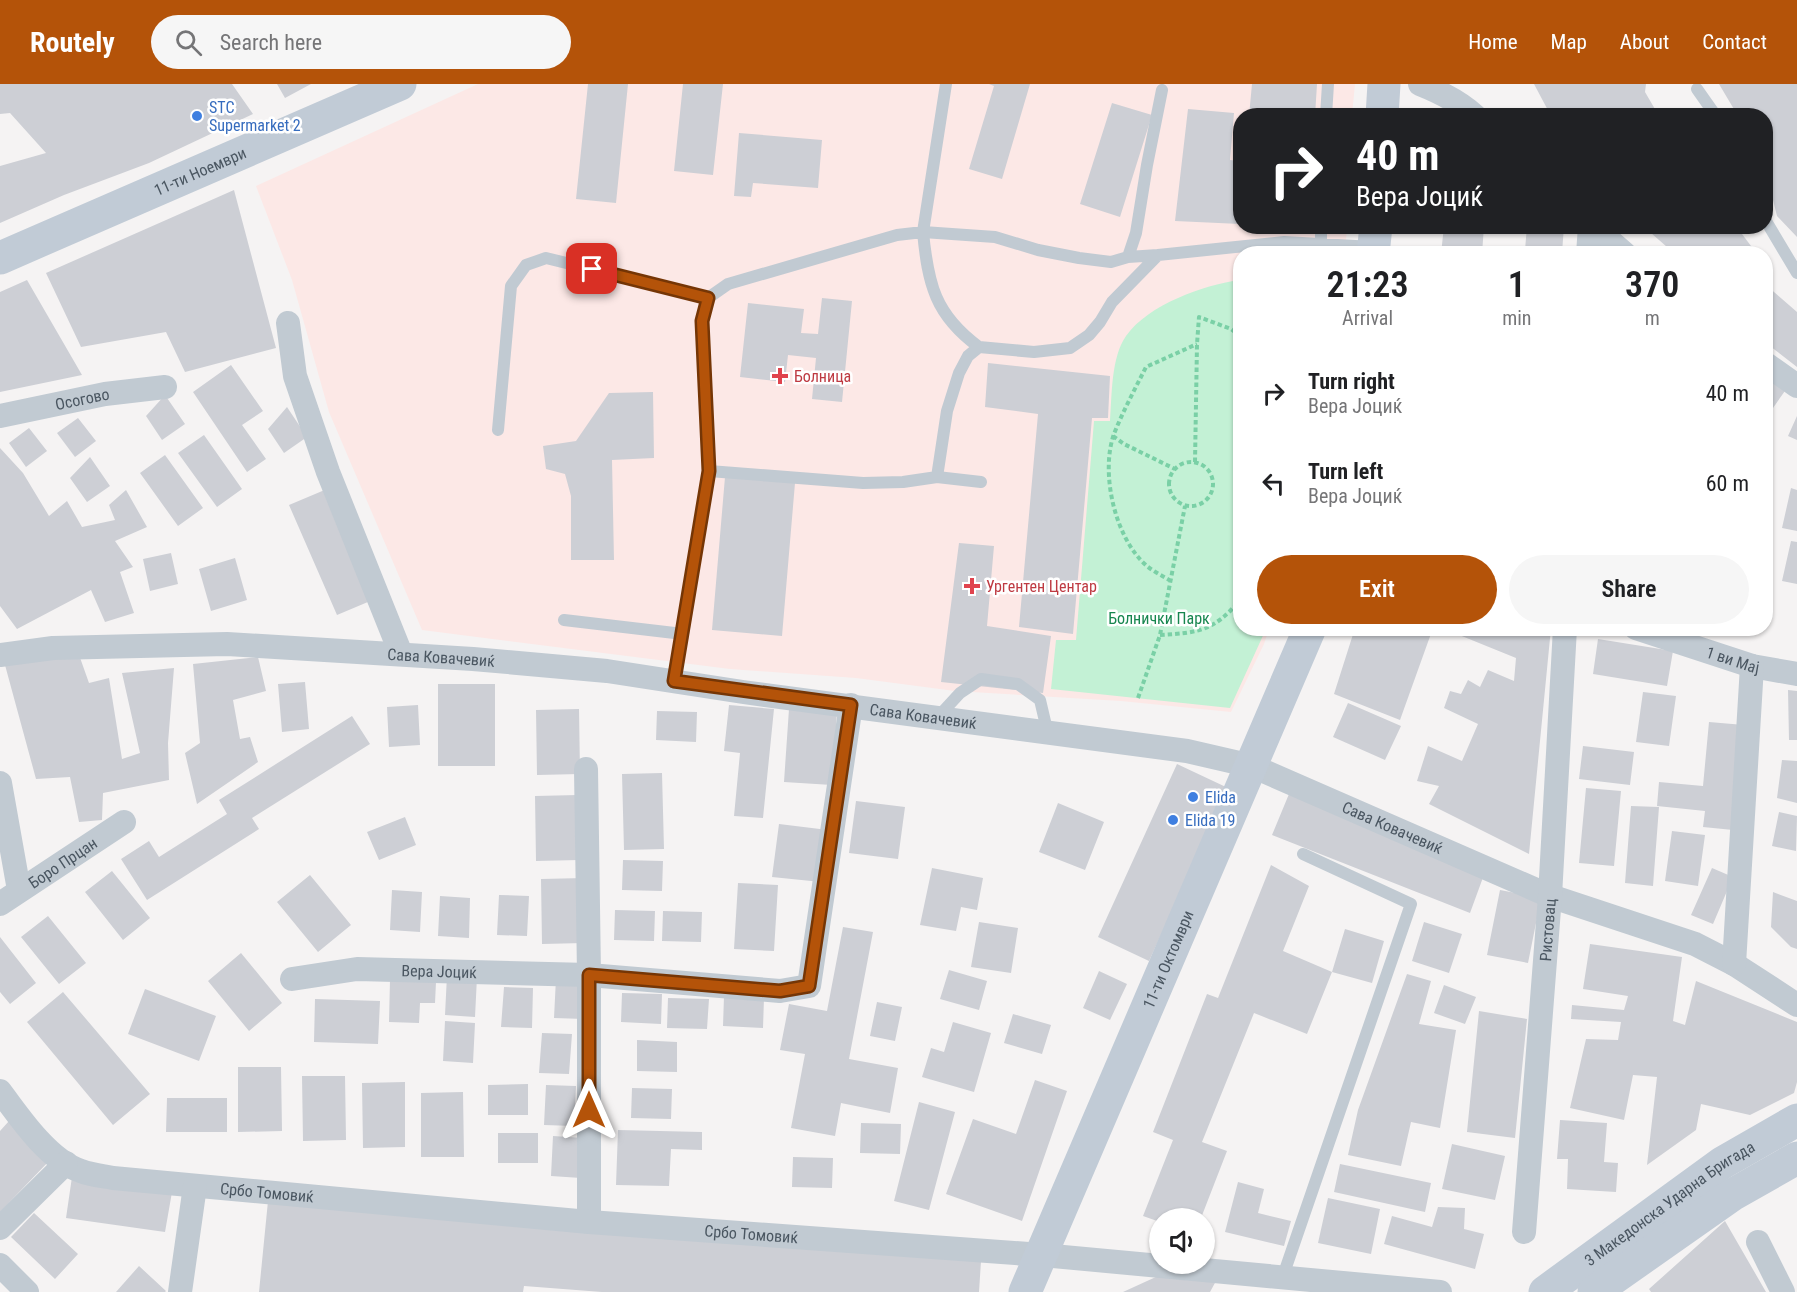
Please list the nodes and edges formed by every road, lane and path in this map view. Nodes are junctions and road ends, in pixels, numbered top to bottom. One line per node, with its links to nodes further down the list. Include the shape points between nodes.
1 (400, 84): 23 (main road, 11-ти Ноември)
2 (946, 84): 12 (lane)
3 (1328, 84): 8 (lane)
4 (1384, 84): 9 (main road)
5 (1420, 84): 10 (street)
6 (1696, 89): 11 (lane)
7 (1162, 90): 22 (lane)
8 (1326, 108)
9 (1382, 108)
10 (1467, 108)
11 (1710, 108)
12 (923, 232): 22 (lane, via 995,237 1038,250 1110,262); 25 (lane, via 868,242 728,284); 29 (lane, via 929,276 947,318)
13 (1773, 233): 24 (lane)
14 (1321, 234): 17 (lane)
15 (1601, 234): 19 (street)
16 (1374, 242): 17 (lane)
17 (1321, 243): 18 (lane)
18 (1240, 246)
19 (1615, 246)
20 (1233, 247): 21 (lane)
21 (1158, 255): 22 (lane); 29 (lane, via 1112,302 1089,335 1070,348 1034,352)
22 (1128, 257)
23 (0, 258)
24 (1797, 273)
25 (708, 298): 34 (lane, via 546,258 525,265 511,286); 38 (lane, via 702,321)
26 (288, 323): 50 (street, via 295,376 328,472)
27 (1233, 331): 28 (path, via 1199,317)
28 (1197, 344): 35 (path, via 1146,367); 36 (path)
29 (979, 346): 39 (lane, via 959,373 947,411)
30 (1773, 369): 31 (street)
31 (1797, 386)
32 (165, 387): 33 (street, Осогово, via 105,394)
33 (0, 416)
34 (498, 430)
35 (1113, 436): 37 (path); 42 (path, via 1109,470 1113,506 1126,542 1147,566)
36 (1195, 462): 37 (path); 41 (path, via 1207,469 1213,489 1199,505)
37 (1175, 469): 41 (path, via 1170,490)
38 (709, 471): 39 (lane, via 863,483); 45 (lane)
39 (937, 477): 40 (lane)
40 (981, 482)
41 (1185, 506): 42 (path)
42 (1171, 580): 46 (path)
43 (1233, 608): 46 (path, via 1226,617 1192,633)
44 (564, 620): 45 (lane)
45 (682, 634): 54 (lane)
46 (1161, 634): 55 (path)
47 (1307, 636): 59 (main road, 11-ти Октомври)
48 (1565, 636): 64 (street, Ристовац)
49 (1660, 636): 52 (street, 1 ви Мај)
50 (401, 654): 51 (street, Сава Ковачевиќ, via 227,644 53,648); 54 (street, Сава Ковачевиќ, via 608,671)
51 (0, 655)
52 (1752, 666): 53 (street, 1 ви Мај); 66 (street)
53 (1797, 674)
54 (674, 681): 56 (street, Сава Ковачевиќ)
55 (1138, 698)
56 (851, 705): 57 (street, Сава Ковачевиќ); 67 (street, Вера Јоциќ, via 809,986 780,991)
57 (937, 718): 58 (street, Сава Ковачевиќ); 58 (lane, via 960,693 981,678 1018,684 1040,700)
58 (1048, 734): 59 (street, Сава Ковачевиќ, via 1187,751)
59 (1252, 766): 64 (street, Сава Ковачевиќ); 79 (main road, 11-ти Октомври)
60 (586, 769): 67 (street)
61 (0, 783): 65 (street)
62 (124, 822): 65 (street, Боро Прцан)
63 (1303, 854): 81 (lane, via 1411,904)
64 (1550, 896): 66 (street, Сава Ковачевиќ, via 1695,944); 77 (street, Ристовац)
65 (10, 897)
66 (1734, 964): 69 (street, Сава Ковачевиќ)
67 (589, 975): 68 (street, Вера Јоциќ, via 357,969); 75 (street)
68 (292, 979)
69 (1797, 1005)
70 (0, 1091): 73 (street, Србо Томовиќ, via 32,1134)
71 (1797, 1120): 86 (main road, 3 Македонска Ударна Бригада, via 1722,1163)
72 (1797, 1158): 87 (main road, 3 Македонска Ударна Бригада, via 1732,1195)
73 (66, 1163): 74 (street, Србо Томовиќ, via 80,1171 113,1178); 76 (street)
74 (195, 1186): 75 (street, Србо Томовиќ); 83 (street)
75 (589, 1222): 79 (street, Србо Томовиќ)
76 (0, 1228)
77 (1524, 1232)
78 (1758, 1242): 88 (street)
79 (1042, 1255): 81 (street, Србо Томовиќ); 84 (main road, 11-ти Октомври)
80 (0, 1265): 82 (street)
81 (1283, 1276): 85 (street, Србо Томовиќ)
82 (27, 1292)
83 (180, 1292)
84 (1025, 1292)
85 (1440, 1292)
86 (1545, 1292)
87 (1594, 1292)
88 (1783, 1292)

